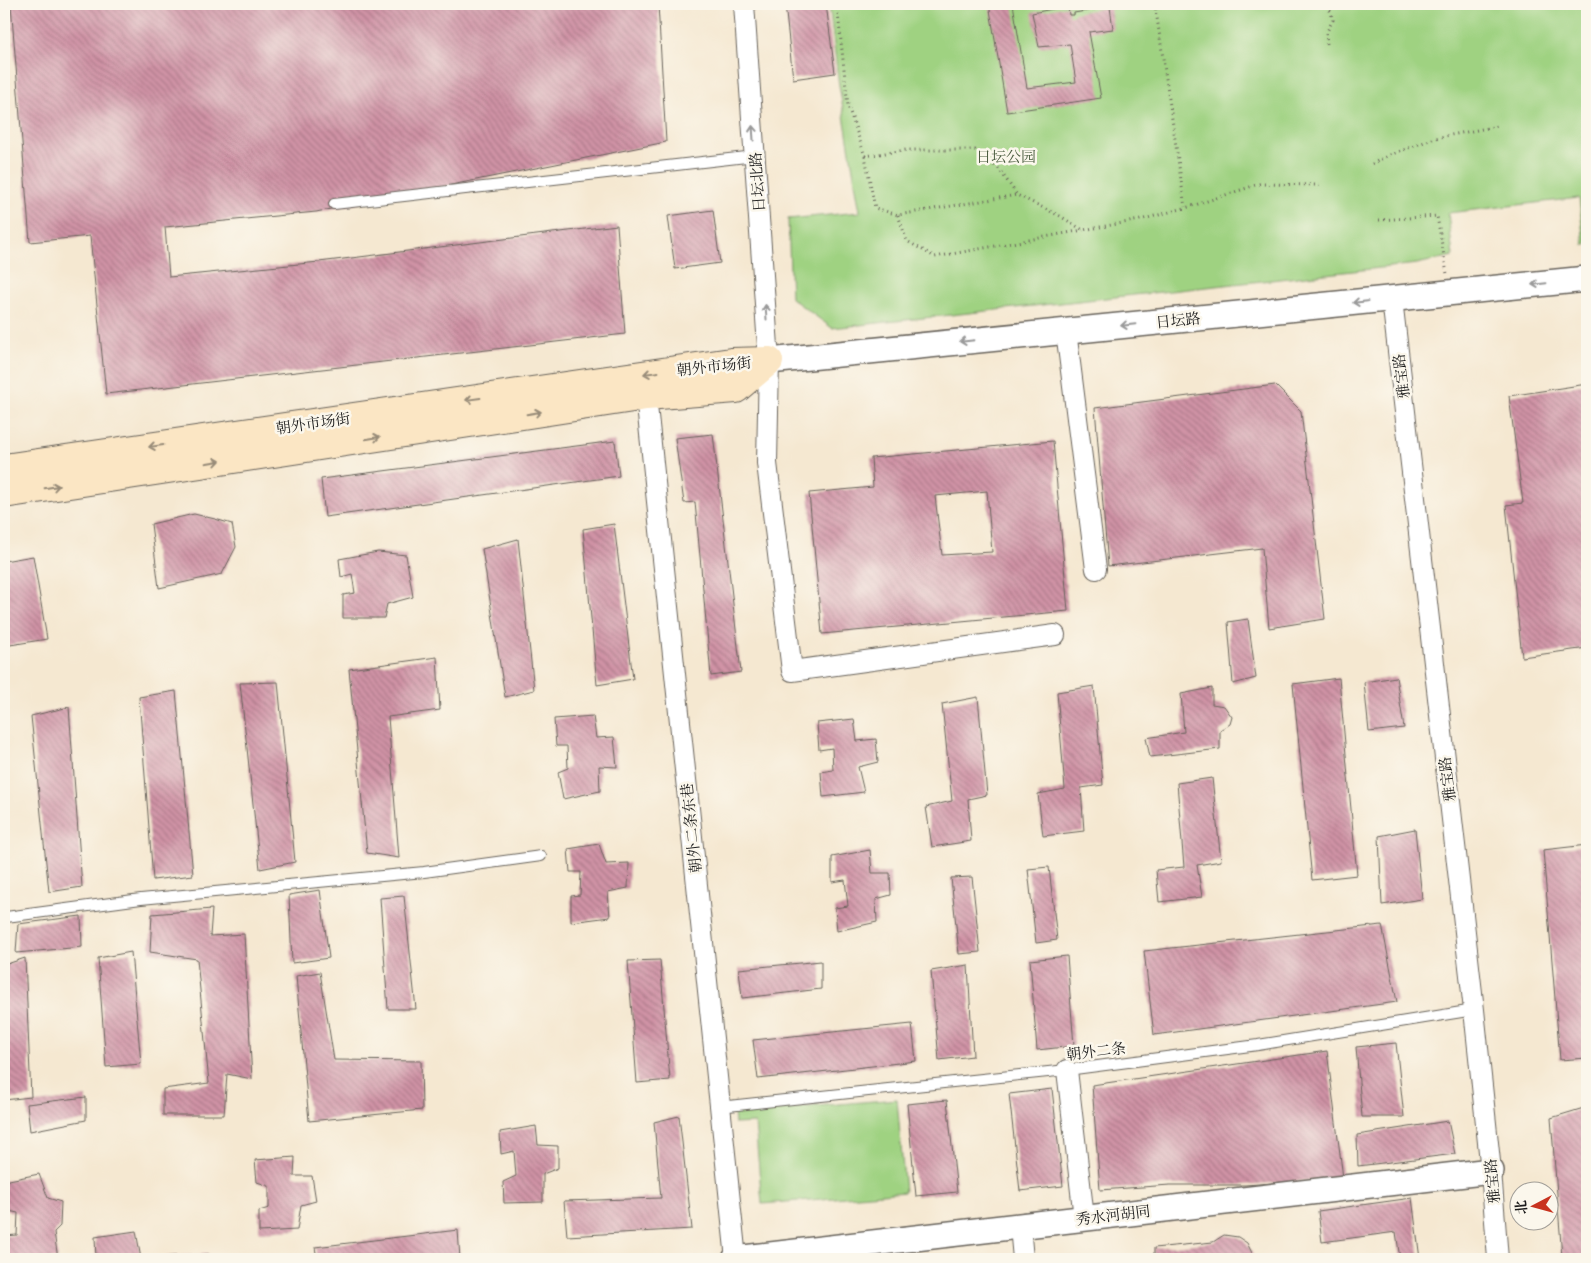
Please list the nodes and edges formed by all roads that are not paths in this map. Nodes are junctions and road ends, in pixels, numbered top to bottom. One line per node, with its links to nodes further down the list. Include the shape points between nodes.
1 (744, 4): 2 (street, 日坛北路, one-way to 1)
2 (755, 156): 3 (lane); 7 (street, 日坛北路, one-way to 2)
3 (334, 204)
4 (1587, 279): 5 (street, 日坛路, one-way to 5)
5 (1392, 299): 6 (street, 日坛路, one-way to 6); 15 (street, 雅宝路)
6 (1066, 331): 7 (street, 日坛路, one-way to 7); 11 (street)
7 (769, 361): 8 (main road, 朝外市场街, via 736,388); 9 (main road, 朝外市场街, one-way to 9, via 731,362); 12 (street, 日坛北路, via 767,463 792,671)
8 (646, 396): 10 (main road, 朝外市场街, one-way to 8); 17 (street, 朝外二条东巷)
9 (4, 468)
10 (4, 494)
11 (1096, 569)
12 (1055, 635)
13 (541, 856): 14 (lane, via 424,872 141,899)
14 (4, 919)
15 (1474, 1010): 16 (lane, 朝外二条, via 1258,1045); 18 (street, 雅宝路)
16 (1068, 1070): 17 (lane, 朝外二条); 19 (street)
17 (719, 1107): 21 (street, 朝外二条东巷)
18 (1491, 1170): 19 (street, 秀水河胡同); 23 (street, 雅宝路)
19 (1084, 1218): 20 (street, 秀水河胡同)
20 (1020, 1226): 21 (street, 秀水河胡同); 22 (street)
21 (736, 1259)
22 (1023, 1259)
23 (1498, 1259)

